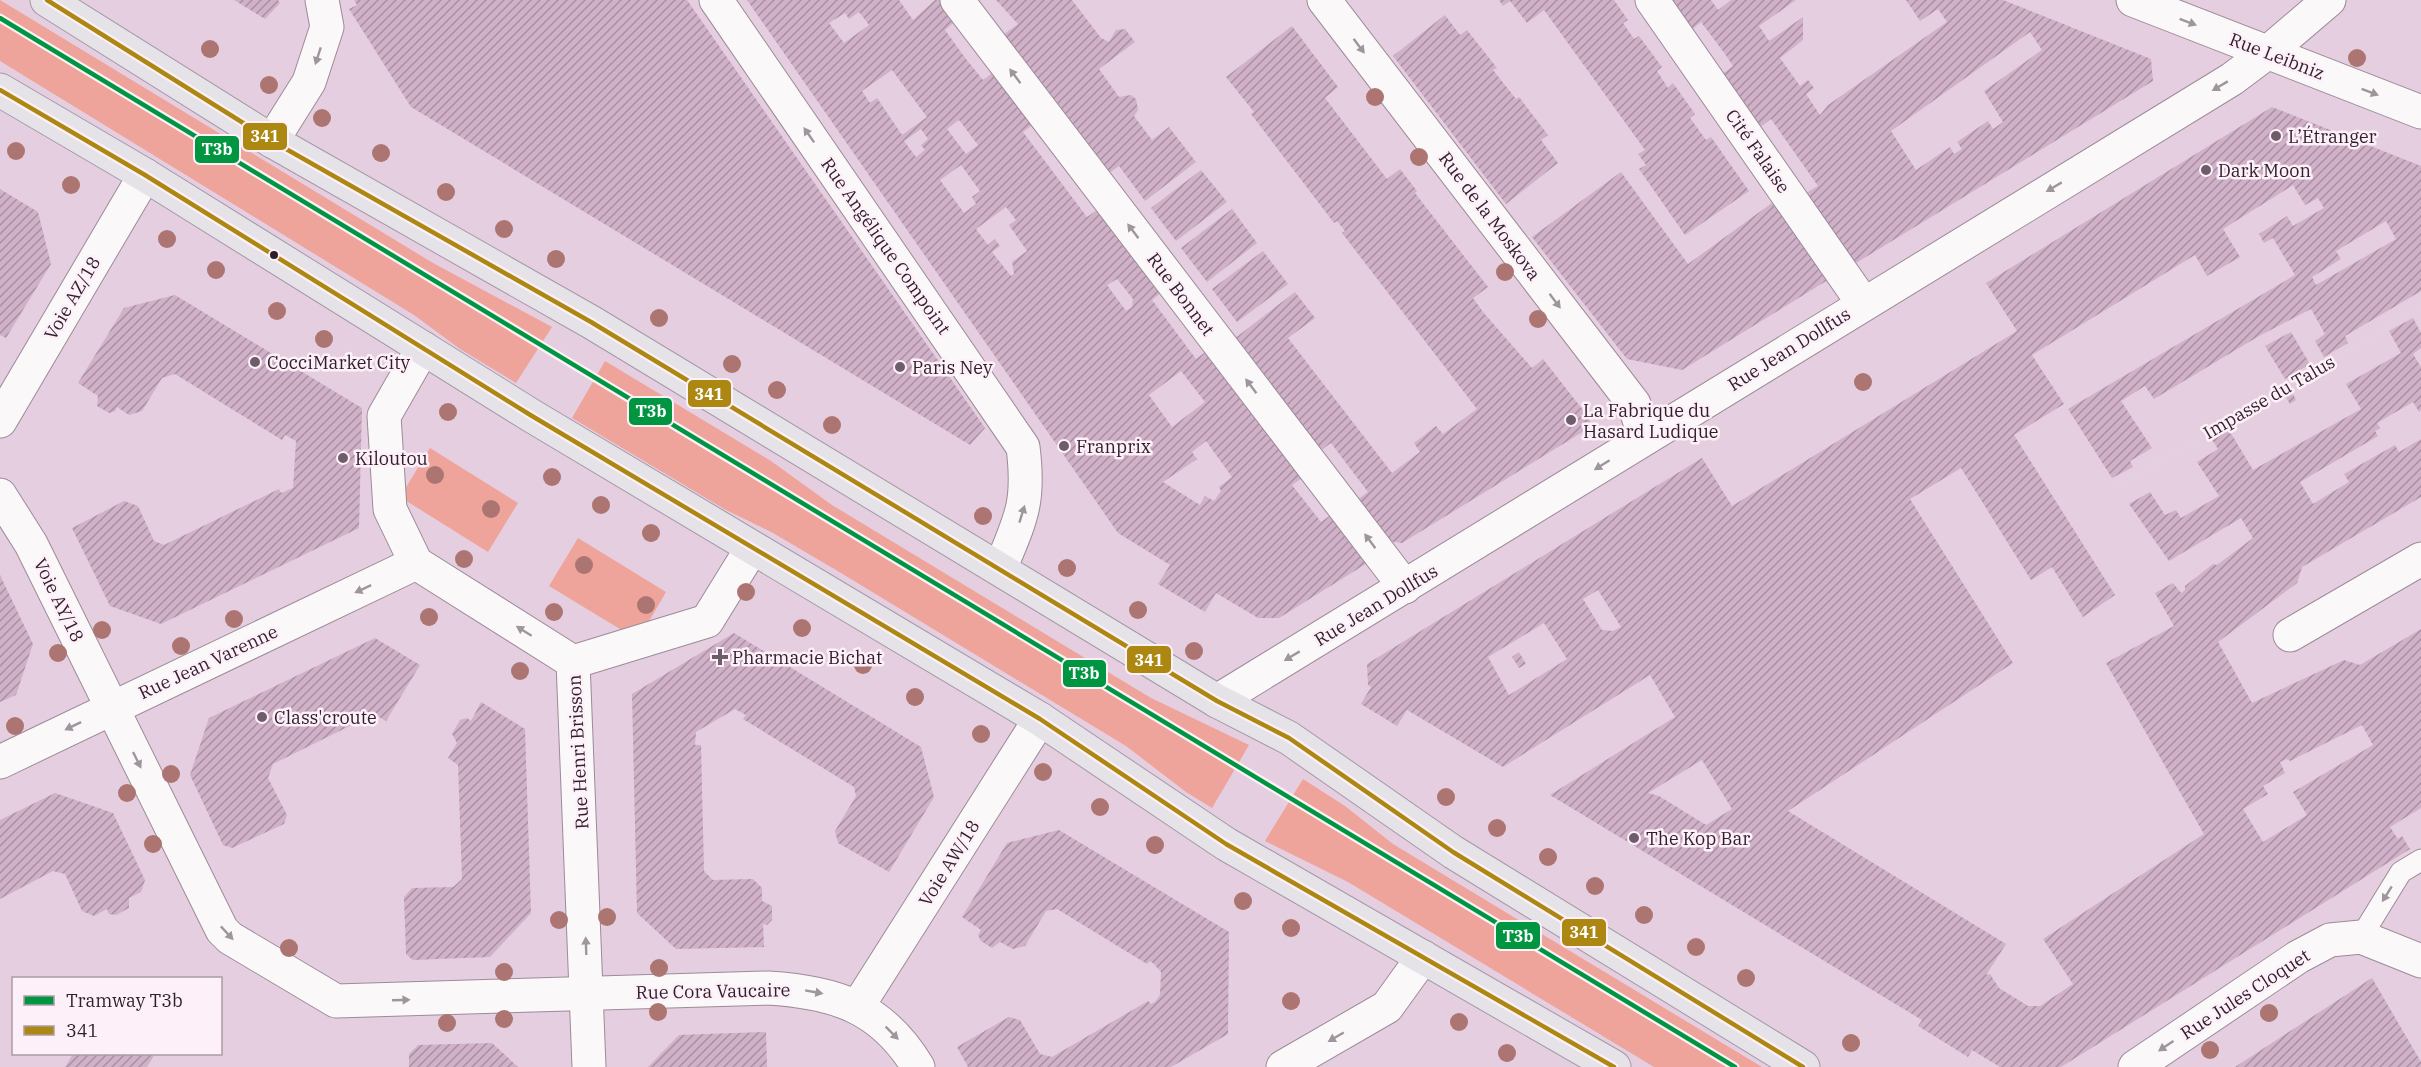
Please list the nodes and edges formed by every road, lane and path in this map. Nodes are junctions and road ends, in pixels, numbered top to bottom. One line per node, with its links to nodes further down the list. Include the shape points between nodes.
1 (46, 0): 12 (main road)
2 (322, 0): 12 (street, one-way to 12, via 327,27 309,82)
3 (716, 0): 24 (street, Rue Angélique Compoint, one-way to 3, via 1024,512 1028,483 1023,447)
4 (957, 0): 25 (street, Rue Bonnet, one-way to 4)
5 (1324, 0): 18 (street, Rue de la Moskova, one-way to 18, via 1634,405)
6 (1652, 0): 14 (street, Cité Falaise)
7 (2133, 0): 9 (street, Rue Leibniz, one-way to 9)
8 (2329, 0): 9 (street, Rue Jean Dollfus)
9 (2268, 52): 11 (street, Rue Leibniz, one-way to 11); 14 (street, Rue Jean Dollfus, one-way to 14, via 2232,79)
10 (0, 90): 13 (main road)
11 (2421, 112)
12 (272, 141): 24 (main road, via 591,322)
13 (145, 175): 16 (main road); 17 (street, Voie AZ/18)
14 (1863, 303): 18 (street, Rue Jean Dollfus)
15 (2421, 308): 19 (path, Impasse du Talus)
16 (423, 348): 21 (main road); 23 (street, via 384,416 390,508)
17 (0, 422)
18 (1645, 438): 25 (street, Rue Jean Dollfus, one-way to 25)
19 (2118, 486)
20 (0, 495): 29 (street, Voie AY/18, via 31,544)
21 (752, 548): 27 (street, Rue Henri Brisson, via 707,621); 30 (main road)
22 (2421, 558): 26 (street)
23 (416, 563): 27 (street, one-way to 23); 29 (street, Rue Jean Varenne, one-way to 29)
24 (1000, 569): 28 (main road)
25 (1405, 587): 28 (street, Rue Jean Dollfus, one-way to 28)
26 (2290, 635)
27 (573, 662): 36 (street, Rue Henri Brisson, one-way to 27)
28 (1217, 701): 42 (main road, via 1289,738 1453,852)
29 (112, 708): 31 (street, Rue Jean Varenne, one-way to 31); 36 (street, Voie AY/18, one-way to 36, via 222,930 230,939 324,996 347,1002)
30 (1040, 719): 34 (main road, via 1226,844); 37 (street, Voie AW/18)
31 (0, 762)
32 (2421, 860): 33 (lane, one-way to 33, via 2401,872)
33 (2361, 937): 35 (street); 43 (street, Rue Jules Cloquet, one-way to 43, via 2330,940 2298,957)
34 (1423, 957): 40 (street, one-way to 40, via 1387,1007); 41 (main road)
35 (2421, 961)
36 (588, 993): 37 (street, Rue Cora Vaucaire, one-way to 37, via 768,988 830,995); 38 (street, Rue Henri Brisson)
37 (858, 1006): 39 (street, Rue Cora Vaucaire, one-way to 39, via 887,1028)
38 (590, 1067)
39 (918, 1067)
40 (1283, 1067)
41 (1614, 1067)
42 (1803, 1067)
43 (2135, 1067)

